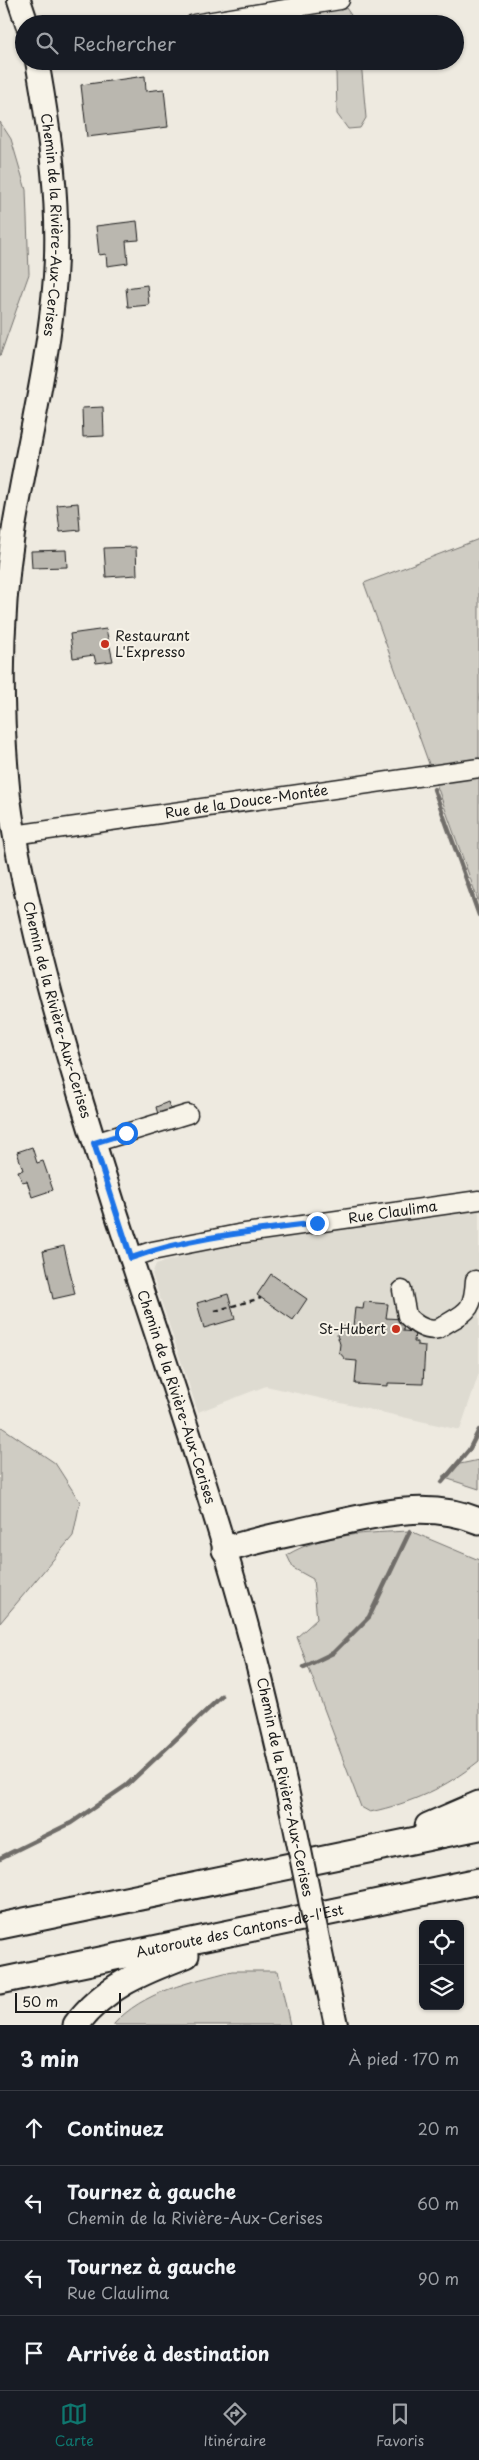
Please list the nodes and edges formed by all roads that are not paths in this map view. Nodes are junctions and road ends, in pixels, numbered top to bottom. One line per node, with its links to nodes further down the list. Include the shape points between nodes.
1 (19, 0): 3 (main road)
2 (340, 0): 4 (street)
3 (24, 15)
4 (249, 15)
5 (38, 70): 7 (main road, Chemin de la Rivière-Aux-Cerises, via 56,199 56,268 48,338 14,526 5,607 2,667)
6 (479, 768): 7 (street, Rue de la Douce-Montée)
7 (14, 835): 9 (main road, Chemin de la Rivière-Aux-Cerises, via 57,1020)
8 (188, 1114): 9 (street)
9 (94, 1143): 11 (main road, Chemin de la Rivière-Aux-Cerises)
10 (479, 1200): 11 (street, Rue Claulima, via 223,1237)
11 (131, 1258): 15 (main road, Chemin de la Rivière-Aux-Cerises)
12 (475, 1280): 13 (street, via 470,1307 432,1330 407,1316)
13 (402, 1290)
14 (479, 1521): 15 (highway, via 440,1510 401,1511 357,1518)
15 (225, 1550): 24 (main road, Chemin de la Rivière-Aux-Cerises, bridge, via 260,1674)
16 (479, 1804): 18 (highway)
17 (479, 1827): 18 (highway)
18 (351, 1854): 20 (highway)
19 (479, 1882): 21 (highway, Autoroute des Cantons-de-l'Est)
20 (0, 1926)
21 (251, 1929): 22 (highway, Autoroute des Cantons-de-l'Est); 23 (highway, via 125,1981 94,2004)
22 (0, 1981)
23 (76, 2025)
24 (336, 2025)

